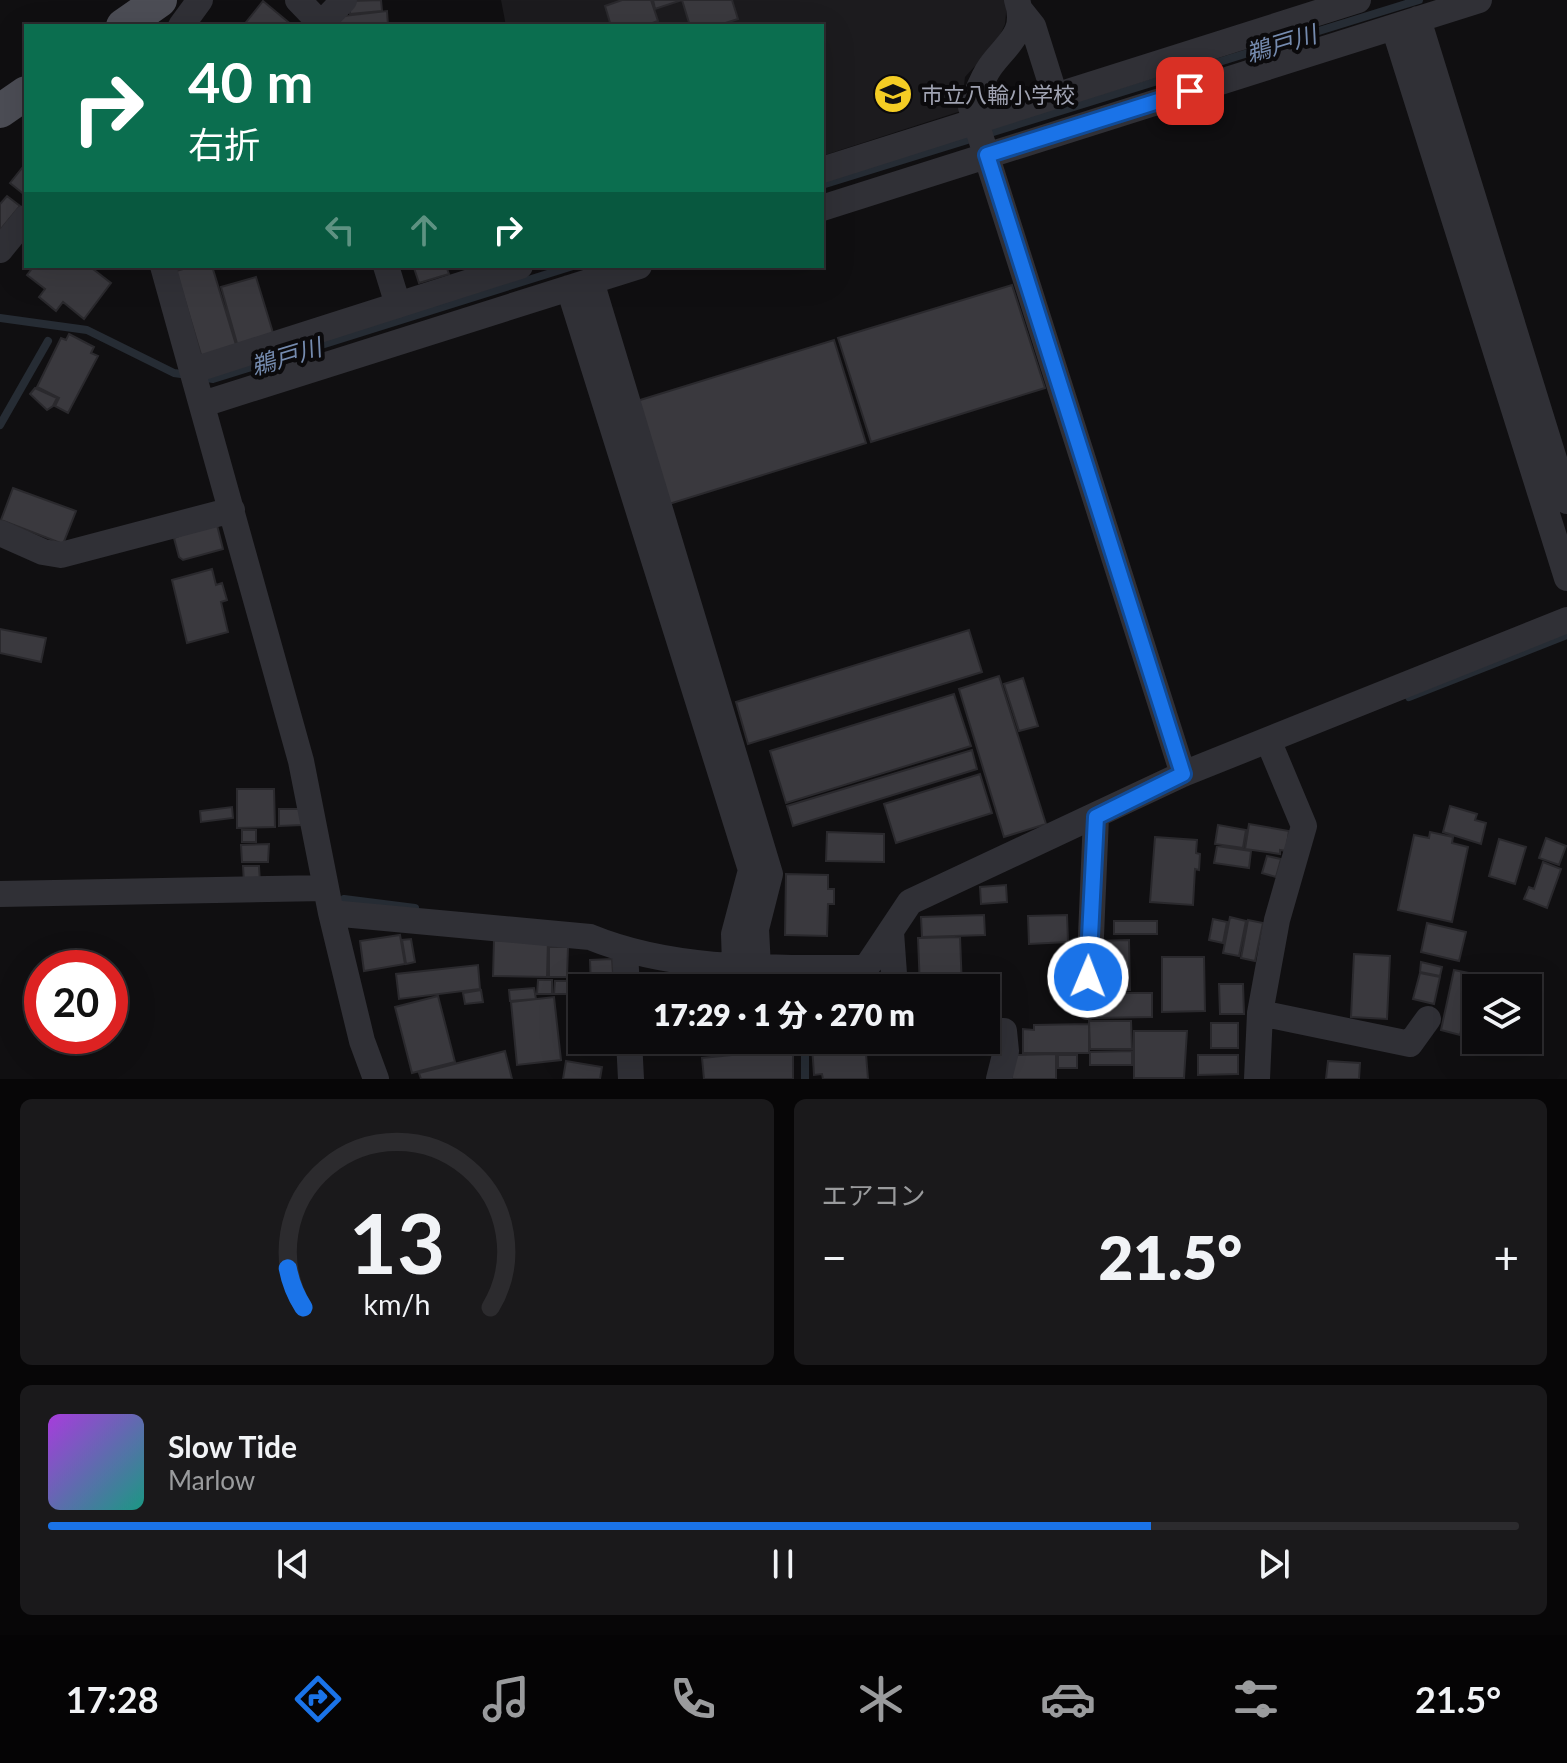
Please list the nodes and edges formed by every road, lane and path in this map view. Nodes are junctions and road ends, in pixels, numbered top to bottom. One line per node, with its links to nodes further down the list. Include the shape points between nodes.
1 (160, 0): 9 (main road)
2 (200, 0): 10 (street)
3 (298, 0): 11 (street)
4 (344, 0): 12 (street)
5 (1358, 0): 14 (street)
6 (1479, 0): 8 (street)
7 (1019, 6): 14 (street, via 1033,26); 16 (street, via 1016,39 989,67 971,107)
8 (1406, 23): 16 (street); 28 (street); 31 (street)
9 (126, 24)
10 (182, 24)
11 (321, 24)
12 (323, 24)
13 (24, 94): 15 (main road)
14 (1055, 96): 16 (street)
15 (0, 111)
16 (981, 139): 17 (street); 18 (street); 34 (street)
17 (824, 170)
18 (824, 207)
19 (24, 220): 20 (street)
20 (0, 250)
21 (164, 268): 27 (street)
22 (387, 268): 26 (street)
23 (514, 268): 26 (street)
24 (633, 268): 25 (street)
25 (580, 285): 27 (street); 40 (street, via 770,874)
26 (398, 305): 27 (street)
27 (199, 389): 29 (street)
28 (1567, 501)
29 (232, 510): 30 (street, via 61,555); 37 (street, via 301,761)
30 (0, 533)
31 (1567, 578)
32 (1567, 620): 33 (street)
33 (1268, 740): 34 (street); 44 (street, via 1304,826 1277,920)
34 (1183, 774): 35 (street)
35 (1096, 817): 38 (street, via 910,902); 43 (street)
36 (0, 894): 37 (street)
37 (328, 900): 39 (street, via 590,937); 48 (street)
38 (891, 932): 40 (street, via 866,968); 42 (street)
39 (625, 952): 40 (street); 41 (street)
40 (746, 966)
41 (626, 974)
42 (894, 974)
43 (1088, 1007)
44 (1260, 1013): 45 (street, via 1410,1044); 51 (street)
45 (1428, 1019)
46 (1000, 1031): 50 (street, via 1006,1051)
47 (630, 1054): 49 (street)
48 (376, 1079)
49 (631, 1079)
50 (999, 1079)
51 (1257, 1079)

